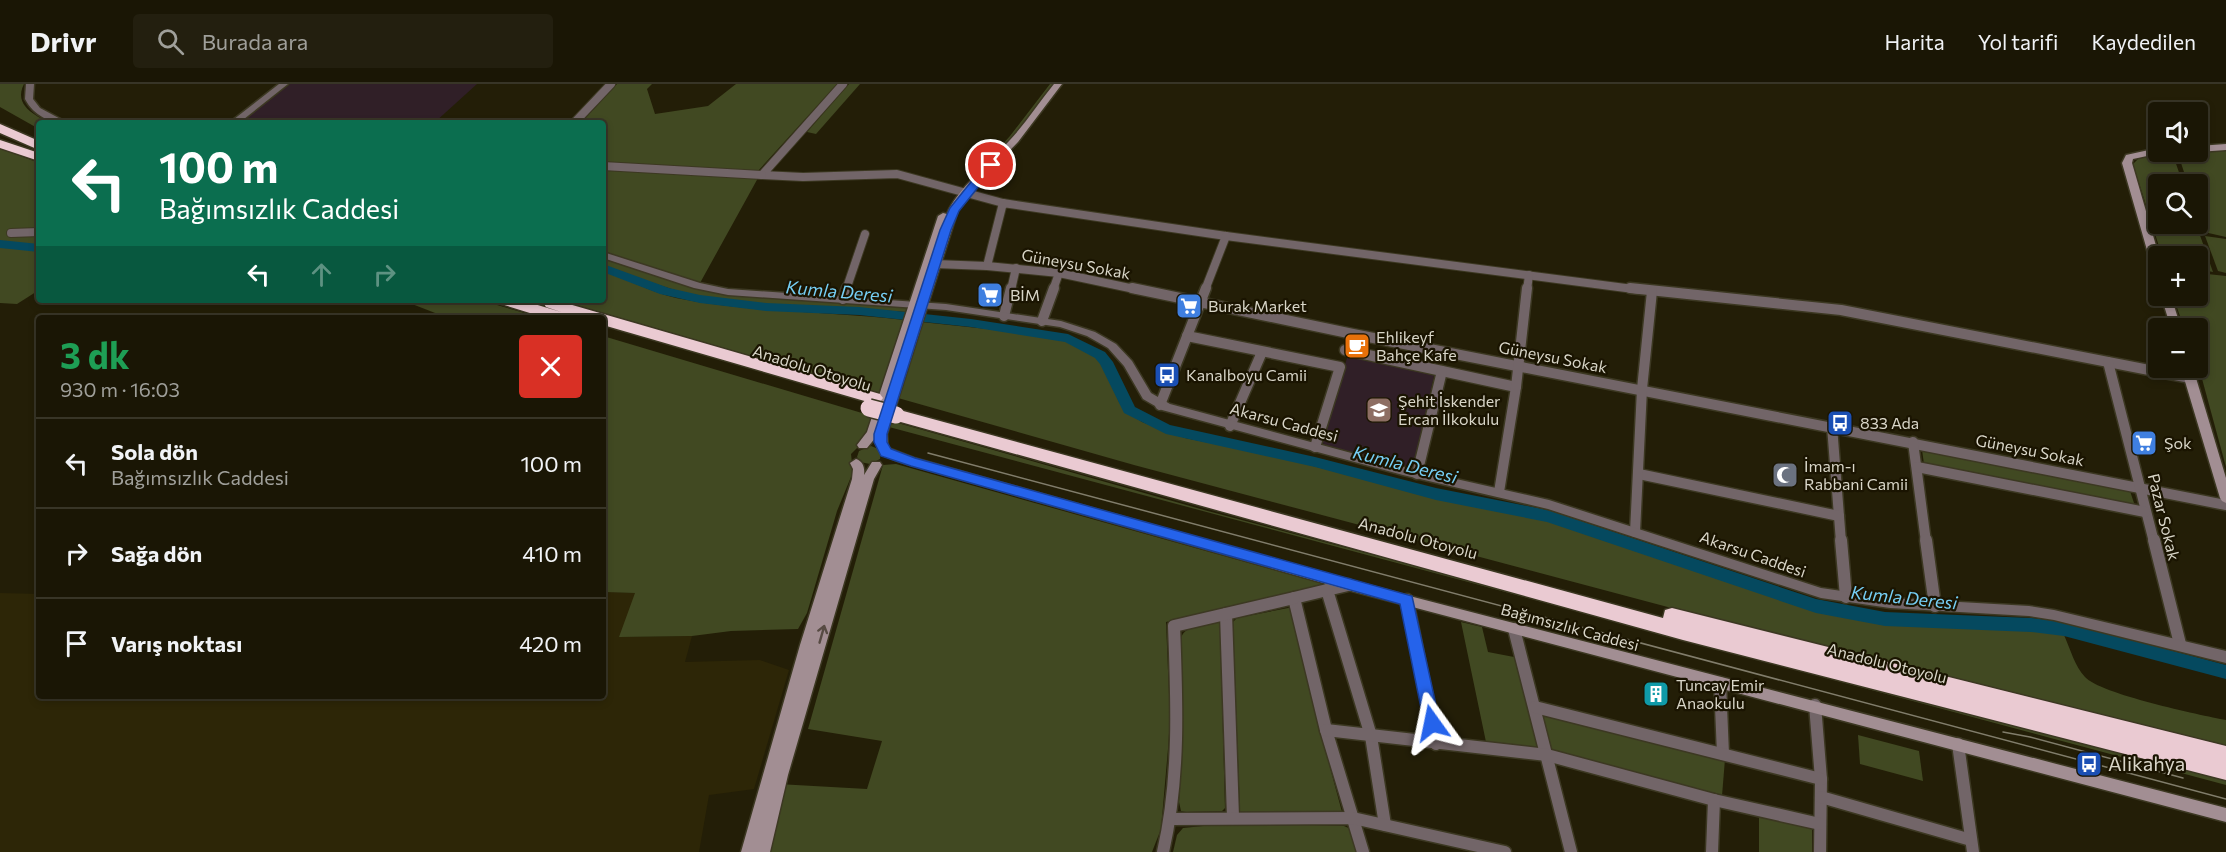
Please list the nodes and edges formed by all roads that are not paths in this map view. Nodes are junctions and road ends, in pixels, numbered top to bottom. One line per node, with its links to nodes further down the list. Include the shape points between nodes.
1 (30, 84): 8 (street, via 30,104)
2 (284, 84): 9 (street)
3 (611, 84): 10 (street)
4 (843, 84): 20 (street)
5 (1048, 84): 21 (main road)
6 (1058, 84): 21 (main road, via 1015,140)
7 (0, 119): 12 (highway)
8 (57, 120)
9 (237, 120)
10 (577, 120)
11 (0, 128): 14 (highway)
12 (36, 135)
13 (0, 144): 18 (highway)
14 (36, 145)
15 (2226, 147): 16 (main road)
16 (2208, 148)
17 (2148, 153): 27 (main road, via 2128,157 2127,163)
18 (36, 156)
19 (606, 166): 20 (street)
20 (762, 175): 21 (street, via 897,174)
21 (963, 192): 22 (street); 29 (main road); 39 (main road, via 947,207 936,231)
22 (1003, 203): 26 (street); 30 (street)
23 (36, 232): 24 (street)
24 (11, 233)
25 (866, 234): 35 (street)
26 (1226, 236): 33 (street); 36 (street)
27 (2151, 246)
28 (606, 256): 35 (street, Akarsu Caddesi, via 712,289)
29 (935, 264): 30 (street, Güneysu Sokak); 39 (main road)
30 (987, 266): 31 (street, Güneysu Sokak)
31 (1016, 268): 32 (street, Güneysu Sokak); 42 (street)
32 (1059, 273): 36 (street, Güneysu Sokak); 44 (street)
33 (1529, 275): 34 (street); 52 (street)
34 (1652, 291): 51 (street, via 1841,310); 58 (street)
35 (843, 299): 39 (street, Akarsu Caddesi)
36 (1200, 302): 46 (street, Güneysu Sokak); 47 (street)
37 (514, 303): 40 (highway)
38 (547, 303): 41 (highway)
39 (917, 304): 42 (street, Akarsu Caddesi); 48 (main road)
40 (553, 315)
41 (586, 315)
42 (1004, 316): 44 (street, Akarsu Caddesi)
43 (606, 321): 59 (highway, Anadolu Otoyolu)
44 (1042, 321): 60 (street, Akarsu Caddesi, via 1085,332 1112,346 1147,396)
45 (606, 331): 59 (highway, Anadolu Otoyolu)
46 (1349, 333): 49 (street); 52 (street, Güneysu Sokak)
47 (1187, 336): 50 (street); 60 (street)
48 (903, 349): 65 (main road, via 872,433); 67 (main road, via 881,434)
49 (1345, 350): 53 (street); 55 (street)
50 (1262, 352): 53 (street); 62 (street)
51 (2108, 362): 54 (street); 72 (street, Pazar Sokak)
52 (1519, 366): 57 (street); 58 (street, Güneysu Sokak)
53 (1340, 367): 66 (street)
54 (2148, 367)
55 (1442, 371): 57 (street); 70 (street)
56 (2190, 378): 74 (main road)
57 (1516, 387): 73 (street)
58 (1642, 389): 63 (street, Güneysu Sokak); 71 (street)
59 (871, 403): 61 (highway, Anadolu Otoyolu, bridge)
60 (1160, 405): 62 (street, Akarsu Caddesi)
61 (898, 410): 98 (highway, Anadolu Otoyolu, via 1686,620); 99 (highway, Anadolu Otoyolu, via 1683,632)
62 (1230, 426): 66 (street, Akarsu Caddesi)
63 (1832, 426): 64 (street, Güneysu Sokak); 77 (street)
64 (1913, 442): 69 (street); 72 (street, Güneysu Sokak)
65 (863, 445): 67 (main road, via 872,443); 68 (main road, via 854,452)
66 (1315, 447): 70 (street, Akarsu Caddesi)
67 (882, 457): 68 (main road, via 864,466); 79 (main road, Bağımsızlık Caddesi, via 909,461); 101 (main road, one-way to 67, via 868,479)
68 (856, 463): 101 (main road, via 858,479)
69 (1917, 467): 76 (street); 84 (street)
70 (1417, 474): 73 (street, Akarsu Caddesi)
71 (1639, 474): 77 (street); 78 (street)
72 (2140, 487): 75 (street, Güneysu Sokak); 76 (street, Pazar Sokak)
73 (1499, 492): 78 (street, Akarsu Caddesi)
74 (2226, 498)
75 (2226, 505)
76 (2145, 512): 87 (street, Pazar Sokak)
77 (1839, 516): 81 (street)
78 (1635, 532): 81 (street, Akarsu Caddesi, via 1796,587)
79 (1348, 585): 80 (street); 83 (main road, Bağımsızlık Caddesi)
80 (1328, 590): 82 (street); 93 (street)
81 (1846, 597): 84 (street, Akarsu Caddesi)
82 (1294, 598): 85 (street); 92 (street)
83 (1407, 600): 86 (main road, Bağımsızlık Caddesi); 94 (street)
84 (1935, 606): 87 (street, Akarsu Caddesi, via 2029,611)
85 (1226, 614): 105 (street); 107 (street, via 1174,626 1176,704)
86 (1514, 629): 89 (main road, Bağımsızlık Caddesi); 91 (street)
87 (2180, 644): 88 (street, Akarsu Caddesi)
88 (2226, 657)
89 (1720, 683): 90 (main road, Bağımsızlık Caddesi); 96 (street)
90 (1815, 705): 95 (main road, Bağımsızlık Caddesi); 100 (street)
91 (1536, 707): 96 (street); 97 (street)
92 (1326, 730): 93 (street); 106 (street)
93 (1371, 736): 94 (street); 109 (street)
94 (1436, 744): 97 (street)
95 (1958, 744): 104 (main road, Bağımsızlık Caddesi); 110 (street)
96 (1723, 754): 100 (street)
97 (1547, 755): 103 (street); 116 (street)
98 (2226, 756)
99 (2226, 770)
100 (1821, 779): 102 (street)
101 (770, 797): 111 (main road); 112 (main road)
102 (1821, 797): 108 (street); 110 (street)
103 (1714, 800): 108 (street); 117 (street)
104 (2226, 815)
105 (1233, 817): 106 (street); 107 (street)
106 (1353, 818): 109 (street); 114 (street)
107 (1171, 819): 113 (street)
108 (1820, 824): 118 (street)
109 (1385, 825): 115 (street)
110 (1972, 846)
111 (749, 852)
112 (762, 852)
113 (1163, 852)
114 (1363, 852)
115 (1505, 852)
116 (1571, 852)
117 (1712, 852)
118 (1820, 852)

